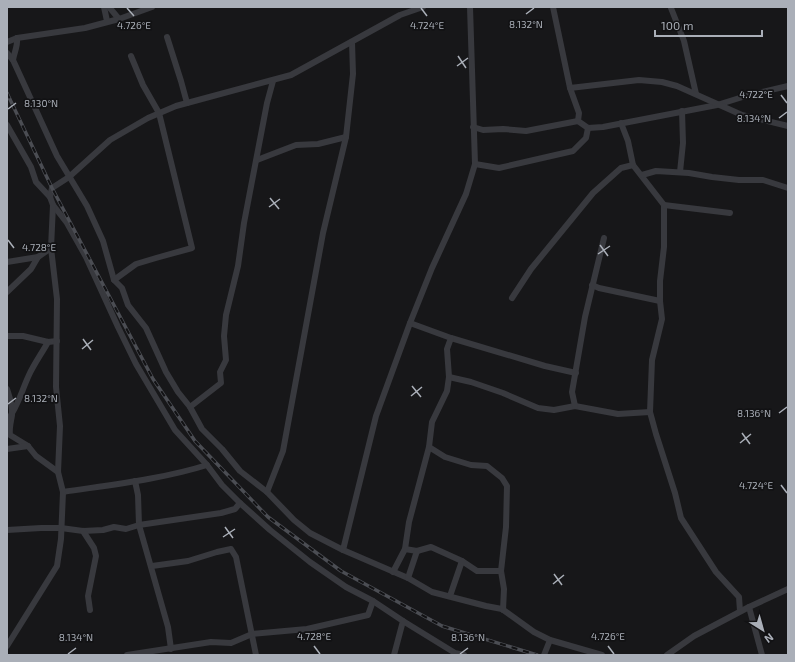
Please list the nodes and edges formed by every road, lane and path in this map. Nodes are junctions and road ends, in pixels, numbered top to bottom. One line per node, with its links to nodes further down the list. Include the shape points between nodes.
1 (104, 7): 9 (street)
2 (109, 7): 8 (street)
3 (152, 7): 8 (street)
4 (423, 7): 13 (street, via 400,15)
5 (470, 7): 29 (street)
6 (553, 7): 19 (street)
7 (671, 8): 20 (street, via 684,41)
8 (119, 19): 9 (street)
9 (107, 21): 11 (street, via 85,28)
10 (167, 37): 21 (street)
11 (17, 38): 12 (street); 16 (street, via 18,44)
12 (7, 42)
13 (352, 42): 17 (street, via 291,75); 31 (street, via 353,74)
14 (7, 53): 16 (street)
15 (131, 56): 24 (street, via 143,85)
16 (13, 60): 37 (street)
17 (273, 81): 21 (street); 32 (street)
18 (788, 86): 22 (street)
19 (570, 88): 20 (street, via 639,80 662,82); 25 (street, via 578,109)
20 (696, 94): 22 (street)
21 (187, 103): 24 (street)
22 (717, 105): 23 (street); 28 (street, via 742,115)
23 (682, 111): 26 (street); 35 (street, via 683,143)
24 (159, 113): 37 (street, via 110,140); 47 (street, via 192,248 136,264)
25 (578, 121): 29 (street, via 526,131 483,130); 30 (street)
26 (621, 123): 30 (street); 34 (street)
27 (7, 125): 39 (street, via 31,167 36,182)
28 (788, 126)
29 (473, 127): 33 (street)
30 (588, 128): 33 (street, via 586,138 573,151 499,168)
31 (346, 137): 32 (street, via 318,144 296,145); 72 (street, via 323,233 283,451)
32 (257, 160): 61 (street, via 226,314 226,360 220,372 221,383)
33 (475, 164): 52 (street, via 466,194)
34 (633, 165): 36 (street); 50 (street, via 621,168 593,193 531,269)
35 (680, 172): 36 (street, via 656,171); 38 (street, via 739,180 763,180)
36 (642, 175): 41 (street)
37 (69, 178): 39 (street, via 52,188); 47 (street, via 81,195 103,241)
38 (788, 188)
39 (50, 196): 40 (street)
40 (53, 205): 44 (street); 68 (street, via 67,223 86,257 118,327 159,405 175,430)
41 (664, 205): 42 (street); 51 (street)
42 (730, 213)
43 (604, 238): 48 (street)
44 (51, 248): 45 (street); 55 (street, via 57,299)
45 (38, 257): 46 (street); 49 (street, via 32,269)
46 (7, 262)
47 (114, 280): 61 (street, via 122,288 128,305 146,328 166,372)
48 (592, 285): 51 (street); 57 (street)
49 (7, 292)
50 (512, 298)
51 (660, 302): 62 (street, via 662,319 652,360)
52 (410, 323): 54 (street); 79 (street, via 376,416)
53 (7, 336): 56 (street, via 23,336)
54 (451, 338): 57 (street); 58 (street, via 447,349)
55 (57, 341): 56 (street); 69 (street, via 56,387 60,426)
56 (48, 342): 63 (street, via 29,375)
57 (576, 373): 60 (street, via 572,392)
58 (449, 377): 60 (street, via 504,393 538,408 554,410); 66 (street, via 447,391 432,422)
59 (7, 390): 63 (street, via 12,402)
60 (575, 406): 62 (street, via 618,414)
61 (190, 407): 72 (street, via 202,429 240,471)
62 (650, 412): 92 (street, via 681,518 716,572 739,597)
63 (12, 414): 64 (street); 65 (street, via 10,435)
64 (7, 421)
65 (28, 446): 67 (street); 69 (street, via 36,456)
66 (429, 447): 78 (street, via 409,522); 83 (street, via 445,457 471,465 487,466 502,478 507,486)
67 (7, 449)
68 (207, 465): 70 (street); 73 (street, via 222,486)
69 (58, 472): 71 (street)
70 (135, 481): 71 (street); 74 (street)
71 (63, 492): 75 (street)
72 (267, 492): 79 (street, via 310,533)
73 (240, 504): 74 (street, via 235,509 221,513); 88 (street, via 310,562 346,587)
74 (139, 525): 77 (street, via 126,529 114,527); 82 (street)
75 (61, 528): 76 (street); 77 (street); 96 (street, via 57,566)
76 (7, 530)
77 (83, 531): 90 (street, via 96,556 88,596)
78 (405, 549): 80 (street); 84 (street)
79 (343, 550): 84 (street)
80 (417, 551): 81 (street, via 431,547); 85 (street)
81 (462, 561): 83 (street, via 477,571); 87 (street)
82 (152, 566): 94 (street, via 188,561 231,549 236,557); 97 (street)
83 (501, 571): 91 (street, via 504,589)
84 (393, 572): 85 (street)
85 (408, 578): 87 (street, via 432,592)
86 (788, 589): 89 (street)
87 (450, 596): 91 (street)
88 (373, 601): 93 (street); 94 (street, via 368,615 307,629)
89 (749, 607): 92 (street); 105 (street)
90 (90, 610)
91 (503, 610): 95 (street)
92 (740, 611): 104 (street, via 694,636)
93 (403, 621): 100 (street); 101 (street, via 455,653)
94 (252, 634): 97 (street, via 231,643 211,642); 99 (street)
95 (550, 640): 102 (street); 103 (street)
96 (7, 646)
97 (171, 649): 98 (street)
98 (127, 655)
99 (256, 655)
100 (392, 655)
101 (464, 655)
102 (544, 655)
103 (602, 655)
104 (667, 655)
105 (762, 655)

